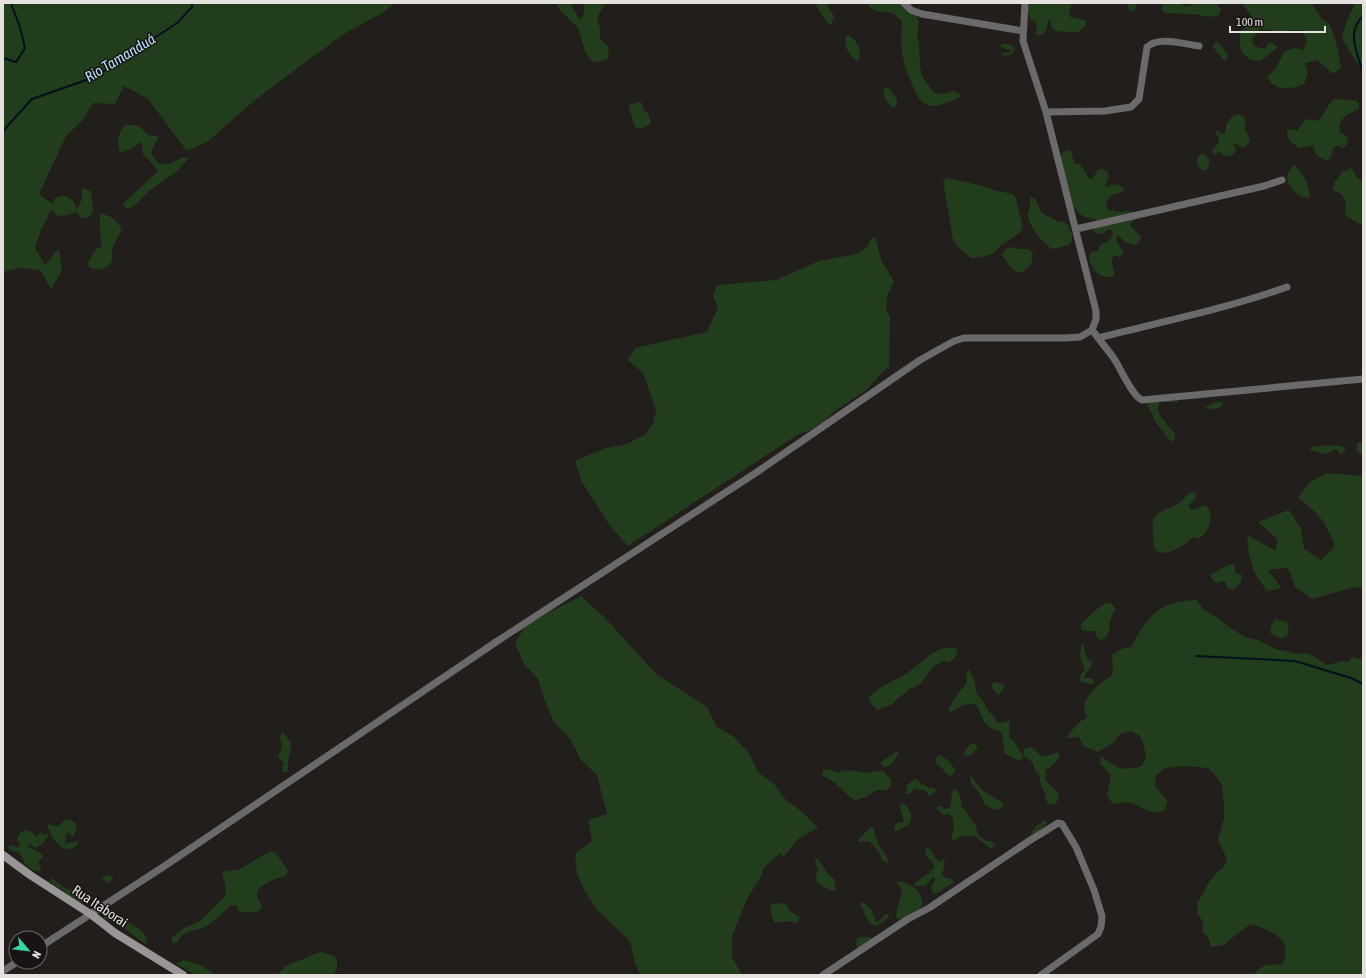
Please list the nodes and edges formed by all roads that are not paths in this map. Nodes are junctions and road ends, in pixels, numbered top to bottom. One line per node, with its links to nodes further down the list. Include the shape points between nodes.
1 (904, 3): 3 (street, via 911,10 922,14)
2 (1024, 3): 3 (street)
3 (1023, 31): 5 (street, via 1027,56)
4 (1199, 46): 5 (street, via 1161,41 1151,43 1147,47 1139,99 1131,107 1105,111)
5 (1046, 112): 7 (street)
6 (1282, 180): 7 (street)
7 (1076, 229): 9 (street, via 1096,312)
8 (1287, 287): 10 (street, via 1175,320)
9 (1092, 330): 10 (street); 13 (street, via 1080,337 964,338 925,357 757,472 496,642)
10 (1098, 338): 11 (street, via 1134,393 1142,400)
11 (1363, 379)
12 (3, 855): 13 (street, Rua Itaborai)
13 (92, 915): 14 (street); 15 (street, Rua Itaborai)
14 (48, 942)
15 (183, 975)
16 (823, 975): 17 (street, via 1058,823 1062,824 1069,834 1094,890 1102,916 1101,927 1098,934)
17 (1041, 975)

